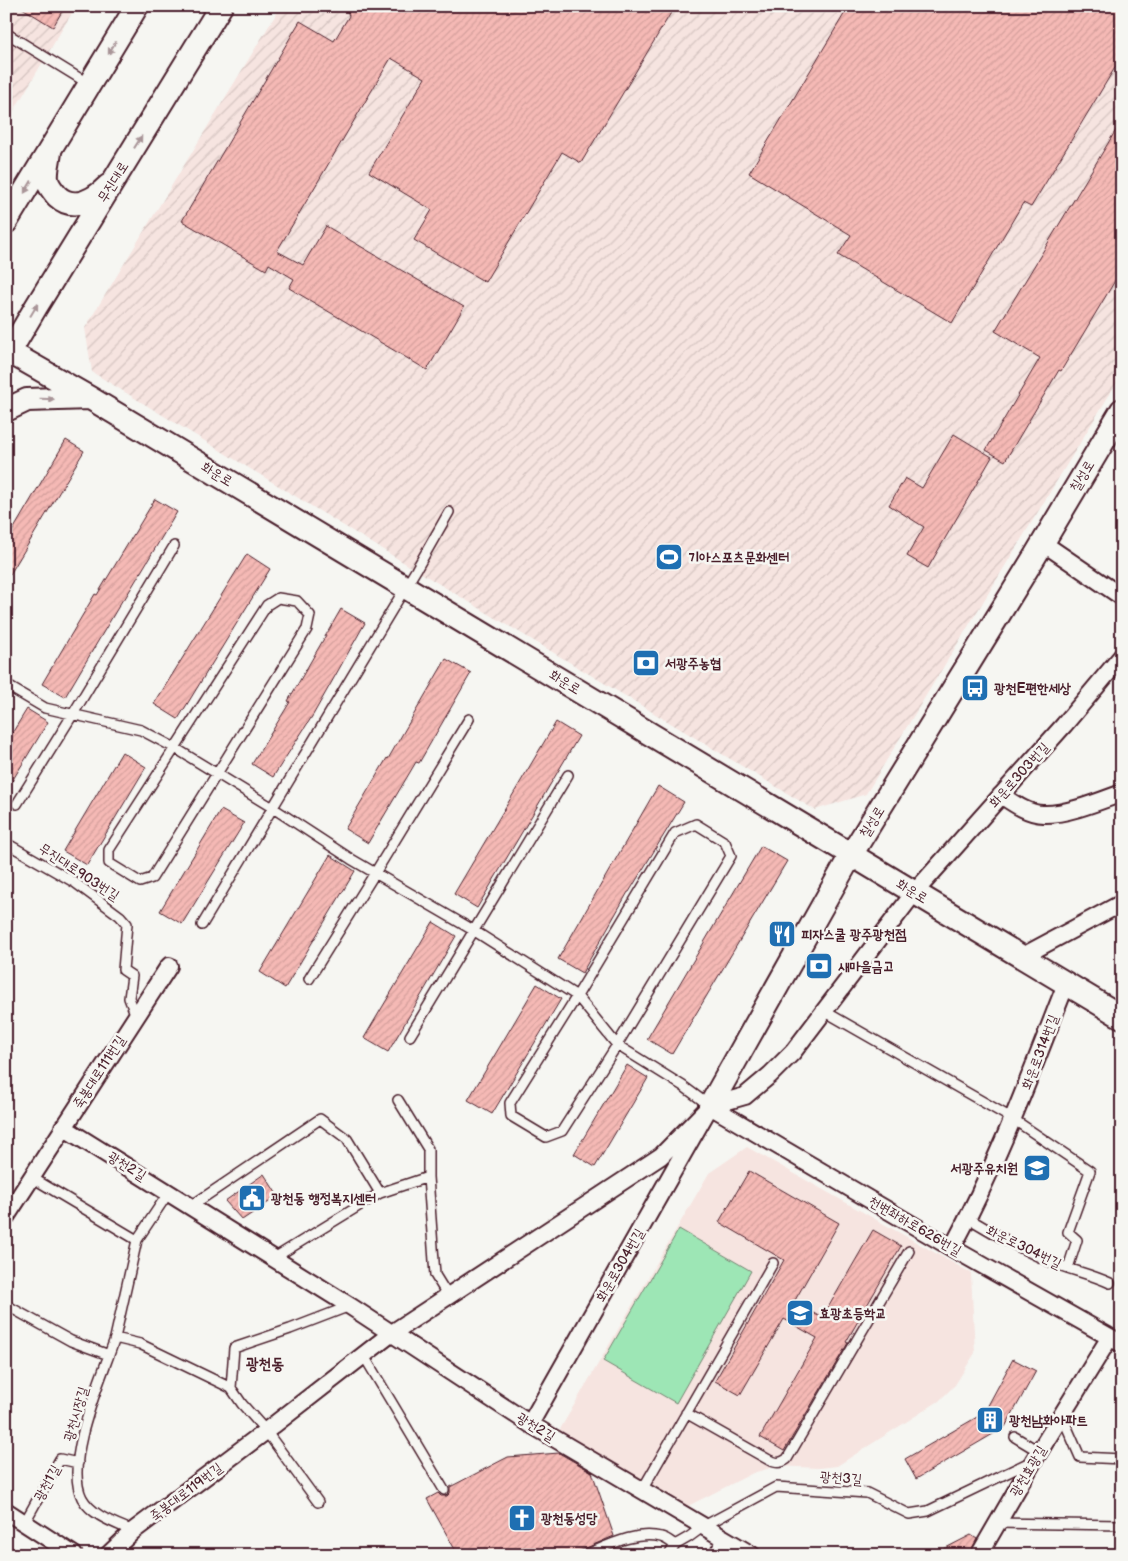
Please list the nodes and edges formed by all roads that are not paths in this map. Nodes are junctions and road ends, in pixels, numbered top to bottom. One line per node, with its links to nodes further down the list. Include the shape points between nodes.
1 (137, 6): 4 (street, one-way to 4)
2 (221, 6): 6 (street, 무진대로, one-way to 2)
3 (6, 33): 4 (lane)
4 (90, 84): 5 (street)
5 (51, 149): 6 (street, via 47,180 52,190 71,204 93,198); 7 (street, one-way to 7)
6 (114, 180): 8 (street, 무진대로, one-way to 6)
7 (6, 222)
8 (7, 354): 9 (street, 화운로)
9 (90, 398): 10 (street, one-way to 9, via 27,400); 15 (street, 화운로)
10 (6, 410)
11 (1122, 410): 13 (street, 칠성로)
12 (449, 512): 15 (lane)
13 (1043, 543): 16 (street); 29 (street, 칠성로)
14 (174, 546): 19 (lane)
15 (406, 587): 27 (lane); 29 (street, 화운로)
16 (1122, 597)
17 (1122, 656): 25 (street, 화운로303번길)
18 (6, 685): 19 (lane, via 45,708)
19 (73, 714): 21 (lane, via 141,730); 26 (lane)
20 (468, 718): 30 (lane)
21 (175, 748): 22 (lane); 22 (lane, via 109,850 109,863 125,873 140,882 152,878); 22 (lane, via 266,605 278,598 297,601 310,615 307,629)
22 (218, 774): 27 (lane)
23 (568, 775): 34 (lane)
24 (1122, 793): 25 (street, via 1042,815 1020,808)
25 (1001, 795): 31 (street, 화운로303번길)
26 (17, 804)
27 (273, 808): 30 (lane); 33 (lane)
28 (6, 843): 41 (lane, 무진대로903번길, via 74,882 127,924 123,970 132,976 129,998)
29 (851, 855): 31 (street, 화운로); 46 (street, 칠성로)
30 (375, 873): 34 (lane); 37 (lane)
31 (914, 893): 35 (street, 화운로); 40 (street)
32 (1122, 903): 35 (street)
33 (202, 925)
34 (473, 930): 39 (lane); 43 (lane)
35 (1021, 957): 38 (street, 화운로)
36 (169, 966): 41 (street, 죽봉대로111번길)
37 (308, 979)
38 (1066, 984): 42 (street, 화운로); 47 (street, 화운로314번길)
39 (577, 996): 44 (lane); 44 (lane, via 510,1103 511,1116 546,1137 562,1131); 44 (lane, via 674,833 696,824 725,842 731,856)
40 (824, 1012): 46 (street, via 793,1052 745,1096); 47 (lane)
41 (136, 1016): 48 (street, 죽봉대로111번길)
42 (1122, 1017)
43 (410, 1036)
44 (617, 1045): 46 (lane)
45 (398, 1100): 50 (lane, via 428,1149)
46 (710, 1106): 57 (street, 천변좌하로626번길); 63 (street, via 661,1156); 74 (street, 화운로304번길)
47 (1013, 1119): 55 (street, 화운로314번길); 61 (lane, via 1090,1171 1068,1232 1076,1240)
48 (64, 1127): 49 (street, 죽봉대로111번길); 51 (street, 광천2길)
49 (31, 1177): 54 (street, 죽봉대로111번길); 56 (lane)
50 (428, 1177): 52 (lane); 63 (lane, via 435,1275)
51 (169, 1192): 53 (street, 광천2길); 56 (lane, 광천시장길)
52 (380, 1193): 53 (lane, via 346,1139 320,1119); 59 (lane)
53 (191, 1206): 59 (street, 광천2길)
54 (6, 1217)
55 (968, 1218): 57 (street, 화운로314번길); 61 (lane, 화운로304번길, via 1017,1246)
56 (138, 1240): 67 (lane, 광천시장길)
57 (952, 1248): 68 (street, 천변좌하로626번길)
58 (909, 1251): 72 (lane, via 787,1460 776,1463 769,1460)
59 (274, 1258): 65 (street, 광천2길)
60 (773, 1263): 72 (lane)
61 (1068, 1268): 62 (lane, 화운로304번길)
62 (1110, 1283)
63 (448, 1296): 66 (street)
64 (6, 1305): 69 (lane, via 71,1341)
65 (350, 1306): 66 (street, 광천2길); 71 (lane, via 234,1348)
66 (392, 1333): 70 (street, 죽봉대로119번길); 74 (street, 광천2길)
67 (115, 1338): 69 (lane, 광천시장길); 71 (lane, via 140,1344)
68 (1116, 1340): 73 (street, 광천효광길)
69 (109, 1355): 79 (lane, 광천시장길, via 92,1402)
70 (364, 1356): 75 (street, 죽봉대로119번길); 80 (lane)
71 (231, 1388): 75 (lane)
72 (686, 1413): 81 (lane)
73 (1062, 1416): 77 (street, 광천효광길); 78 (lane, via 1080,1457)
74 (530, 1424): 81 (street, 광천2길)
75 (266, 1431): 82 (lane); 88 (street, 죽봉대로119번길)
76 (1015, 1437): 77 (lane)
77 (1037, 1456): 85 (street, 광천효광길); 87 (lane, 광천3길, via 928,1511 909,1514 867,1493 776,1487)
78 (1122, 1459)
79 (78, 1463): 84 (lane, 광천1길, via 60,1459); 88 (lane, 광천시장길, via 77,1480 88,1506 104,1518)
80 (444, 1490)
81 (642, 1490): 87 (street, 광천2길)
82 (318, 1502)
83 (6, 1511): 84 (street)
84 (25, 1522): 91 (street)
85 (998, 1522): 86 (lane); 97 (street, 광천효광길)
86 (1122, 1525)
87 (704, 1526): 89 (street, 광천2길); 90 (lane, 광천3길)
88 (133, 1531): 92 (street, 죽봉대로119번길)
89 (726, 1540): 95 (street); 96 (street, 광천2길)
90 (675, 1545): 93 (lane, via 663,1537 638,1536); 94 (lane, 광천3길)
91 (74, 1555)
92 (108, 1555)
93 (585, 1555)
94 (669, 1555)
95 (717, 1555)
96 (752, 1555)
97 (980, 1555)

